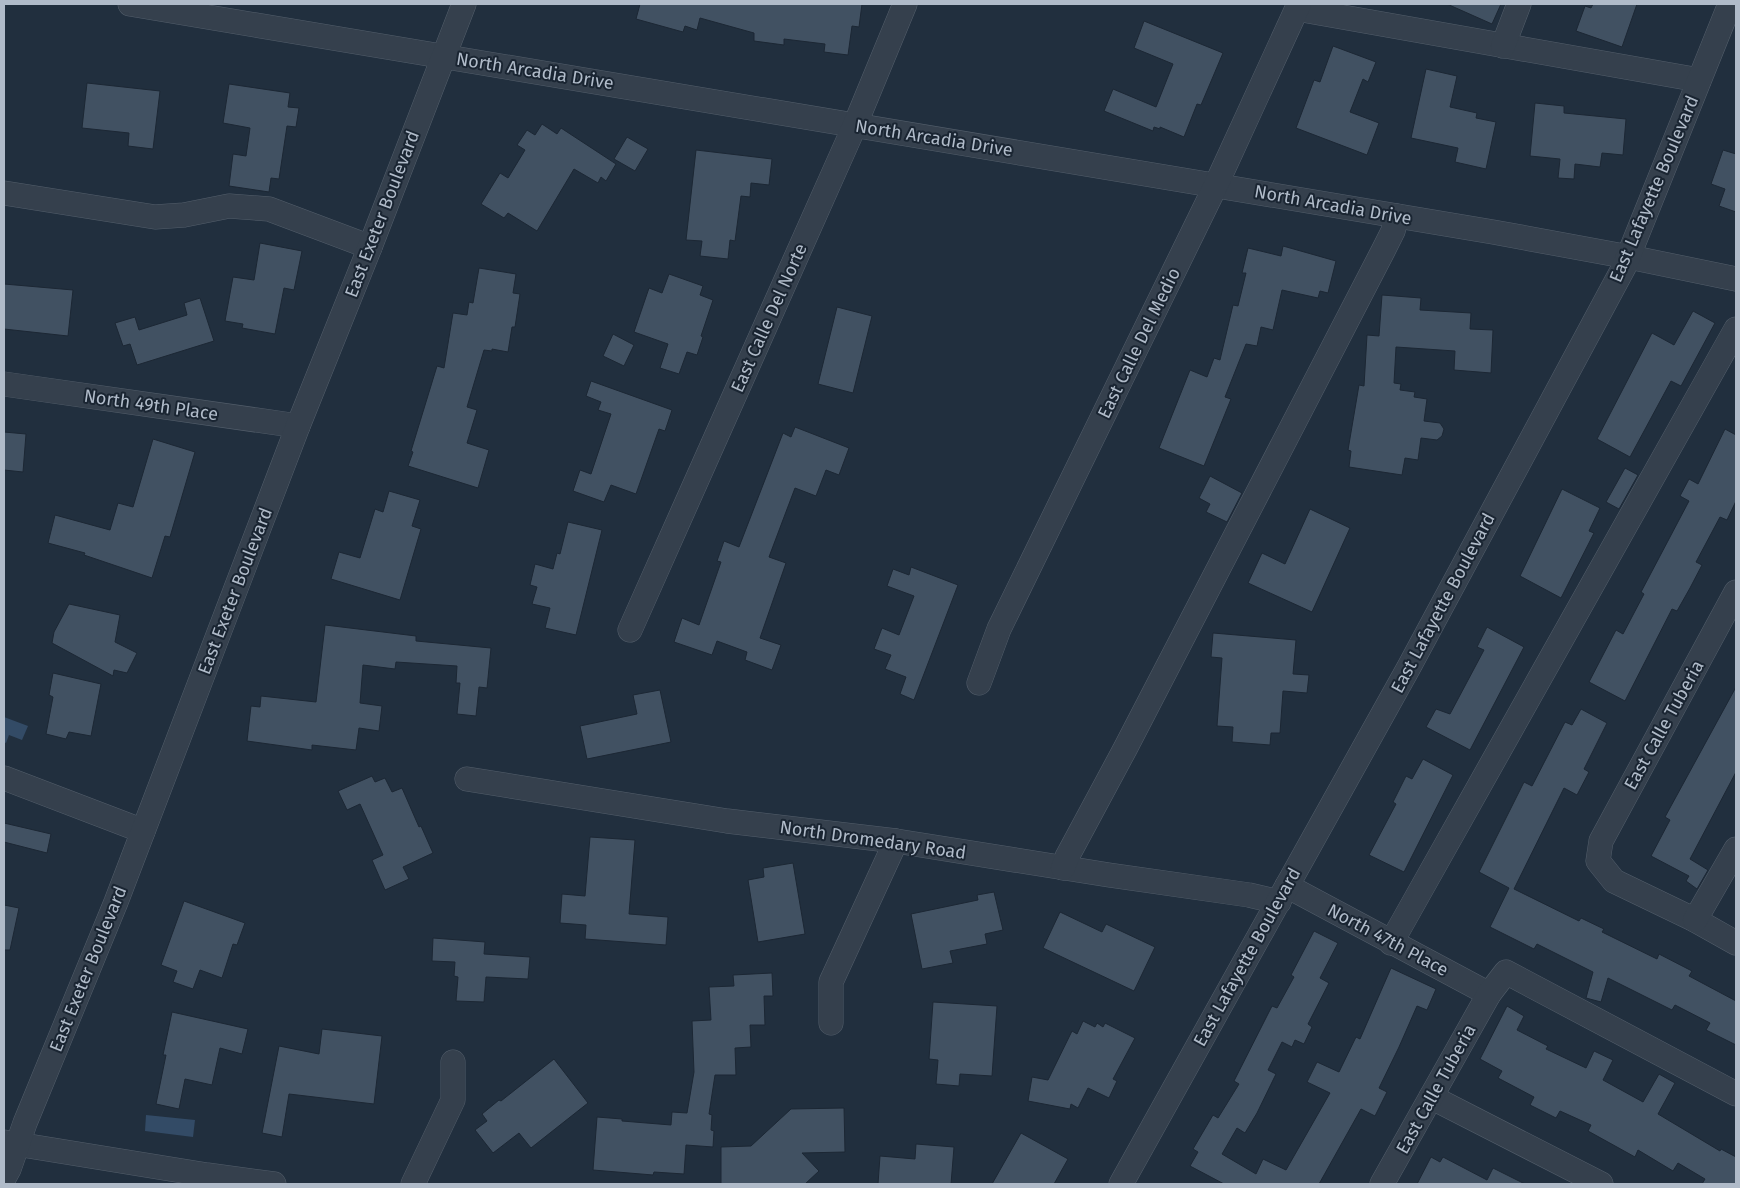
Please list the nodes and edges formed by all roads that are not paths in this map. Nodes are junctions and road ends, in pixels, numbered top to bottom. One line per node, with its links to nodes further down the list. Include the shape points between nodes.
1 (130, 4): 8 (street, North Arcadia Drive)
2 (464, 4): 8 (street, East Exeter Boulevard)
3 (904, 4): 10 (street, East Calle Del Norte)
4 (1519, 4): 7 (street)
5 (1730, 4): 9 (street, East Lafayette Boulevard)
6 (1298, 7): 7 (street); 11 (street, East Calle Del Medio)
7 (1503, 46): 9 (street)
8 (443, 56): 10 (street, North Arcadia Drive); 14 (street, East Exeter Boulevard)
9 (1699, 80): 15 (street, East Lafayette Boulevard)
10 (855, 125): 11 (street, North Arcadia Drive); 21 (street, East Calle Del Norte)
11 (1216, 185): 13 (street, North Arcadia Drive); 22 (street, East Calle Del Medio, via 999,629)
12 (4, 193): 14 (street, via 155,218 229,206 269,209)
13 (1397, 216): 15 (street, North Arcadia Drive); 28 (street, via 1383,251)
14 (370, 247): 19 (street, East Exeter Boulevard)
15 (1629, 257): 16 (street, North Arcadia Drive); 29 (street, East Lafayette Boulevard)
16 (1736, 279)
17 (1736, 329): 31 (street)
18 (4, 384): 19 (street, North 49th Place)
19 (298, 426): 25 (street, East Exeter Boulevard)
20 (1736, 592): 30 (street, East Calle Tuberia, via 1601,841 1598,861 1614,880)
21 (630, 630)
22 (979, 683)
23 (4, 778): 25 (street)
24 (467, 780): 26 (street, North Dromedary Road, via 727,821)
25 (144, 832): 38 (street, East Exeter Boulevard, via 25,1123)
26 (896, 841): 28 (street, North Dromedary Road); 34 (street, via 830,982)
27 (1736, 849): 30 (street)
28 (1063, 868): 29 (street, North Dromedary Road, via 1249,895)
29 (1283, 894): 31 (street, North 47th Place); 43 (street, East Lafayette Boulevard)
30 (1695, 920): 32 (street)
31 (1391, 943): 33 (street, North 47th Place)
32 (1736, 943)
33 (1489, 994): 36 (street, East Calle Tuberia, via 1506,972); 37 (street, East Calle Tuberia)
34 (831, 1022)
35 (453, 1062): 42 (street, via 453,1100)
36 (1736, 1094)
37 (1431, 1097): 44 (street, East Calle Tuberia); 45 (street)
38 (11, 1143): 39 (street, East Exeter Boulevard, via 9,1169); 40 (street)
39 (4, 1178)
40 (204, 1180): 41 (street)
41 (274, 1184)
42 (413, 1184)
43 (1121, 1184)
44 (1382, 1184)
45 (1601, 1184)

